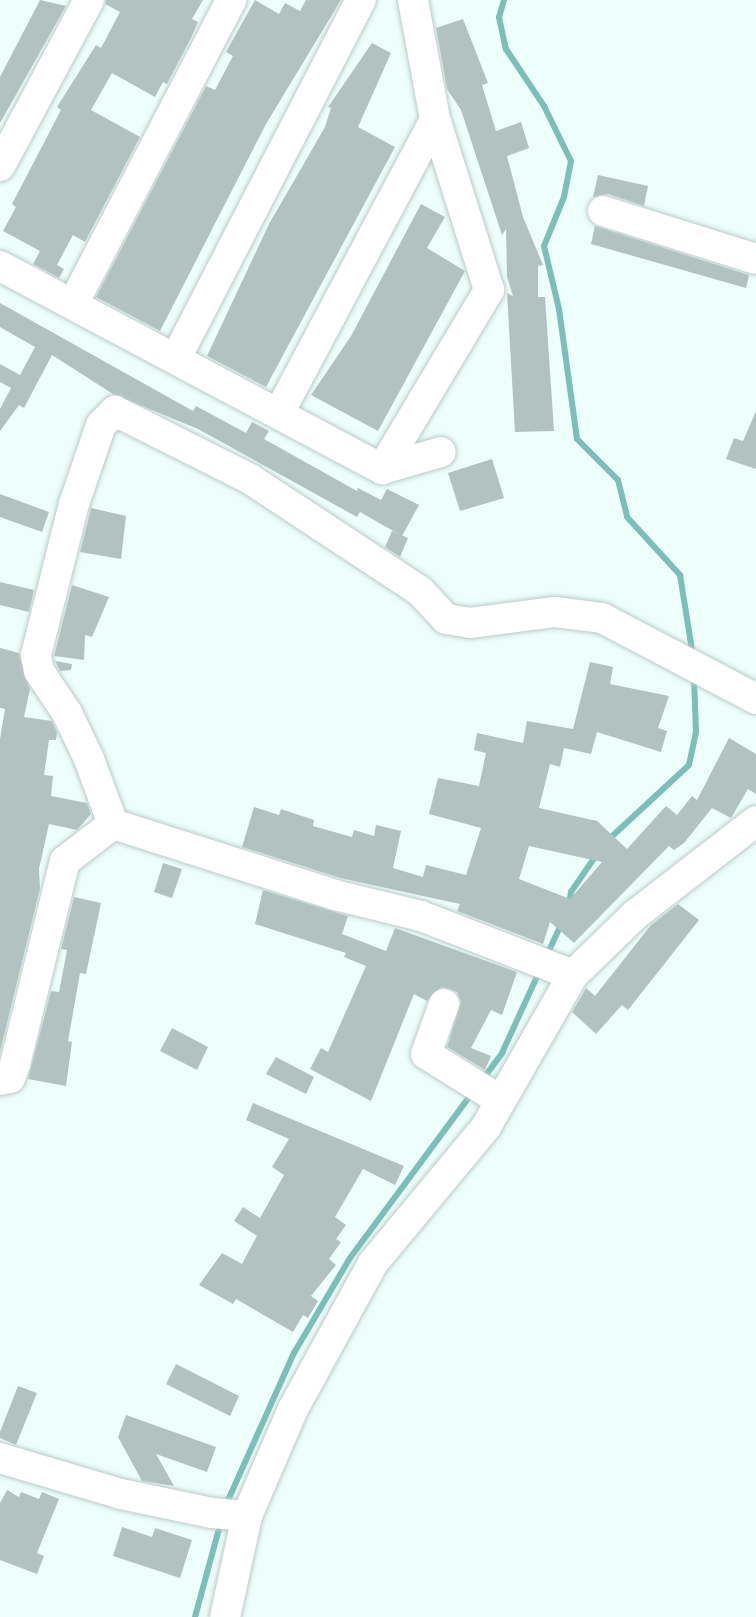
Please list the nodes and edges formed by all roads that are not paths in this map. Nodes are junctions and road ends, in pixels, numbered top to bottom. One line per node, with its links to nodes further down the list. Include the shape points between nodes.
1 (89, 0): 6 (street)
2 (231, 0): 10 (street)
3 (361, 0): 11 (street)
4 (413, 0): 5 (street)
5 (435, 119): 12 (street); 14 (street, via 489,290)
6 (0, 166)
7 (603, 211): 8 (street)
8 (756, 259)
9 (0, 266): 10 (street)
10 (73, 304): 11 (street)
11 (176, 358): 12 (street)
12 (279, 413): 14 (street)
13 (441, 452): 14 (street)
14 (382, 469)
15 (756, 699): 17 (street, via 602,618 555,612 470,623 446,619 420,591 250,479 115,411 101,425 74,504 36,655 39,671 89,759)
16 (756, 821): 18 (street, via 635,915)
17 (113, 824): 18 (street, via 335,895 421,916); 20 (street, via 65,861 15,1064 10,1078)
18 (553, 967): 21 (street)
19 (444, 1003): 21 (street, via 426,1054)
20 (0, 1080)
21 (485, 1091): 23 (street, via 486,1127 373,1263)
22 (0, 1458): 23 (street, via 59,1479)
23 (230, 1515): 24 (street)
24 (225, 1617)

